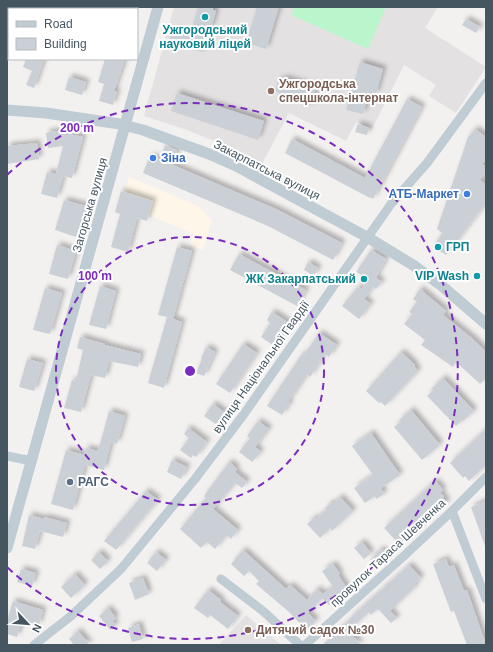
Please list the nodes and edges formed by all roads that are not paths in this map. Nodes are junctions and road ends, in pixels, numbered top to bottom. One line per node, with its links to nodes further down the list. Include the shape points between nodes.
1 (158, 7): 4 (street, Загорська вулиця)
2 (486, 83): 5 (street, вулиця Національної Гвардії, via 427,163 391,204)
3 (7, 110): 4 (street, Закарпатська вулиця, via 46,113)
4 (126, 126): 5 (street, Закарпатська вулиця, via 181,143 230,163); 8 (street, Загорська вулиця)
5 (367, 237): 6 (street, Закарпатська вулиця, via 442,286); 14 (street, вулиця Національної Гвардії, via 248,408 190,485 121,569 72,616)
6 (486, 324)
7 (7, 456): 8 (street)
8 (32, 461): 11 (street, Загорська вулиця)
9 (486, 477): 10 (street, провулок Тараса Шевченка)
10 (452, 511): 13 (street); 16 (street, провулок Тараса Шевченка)
11 (7, 548)
12 (221, 579): 15 (street, via 263,610)
13 (486, 599)
14 (34, 645)
15 (300, 645)
16 (305, 645)

